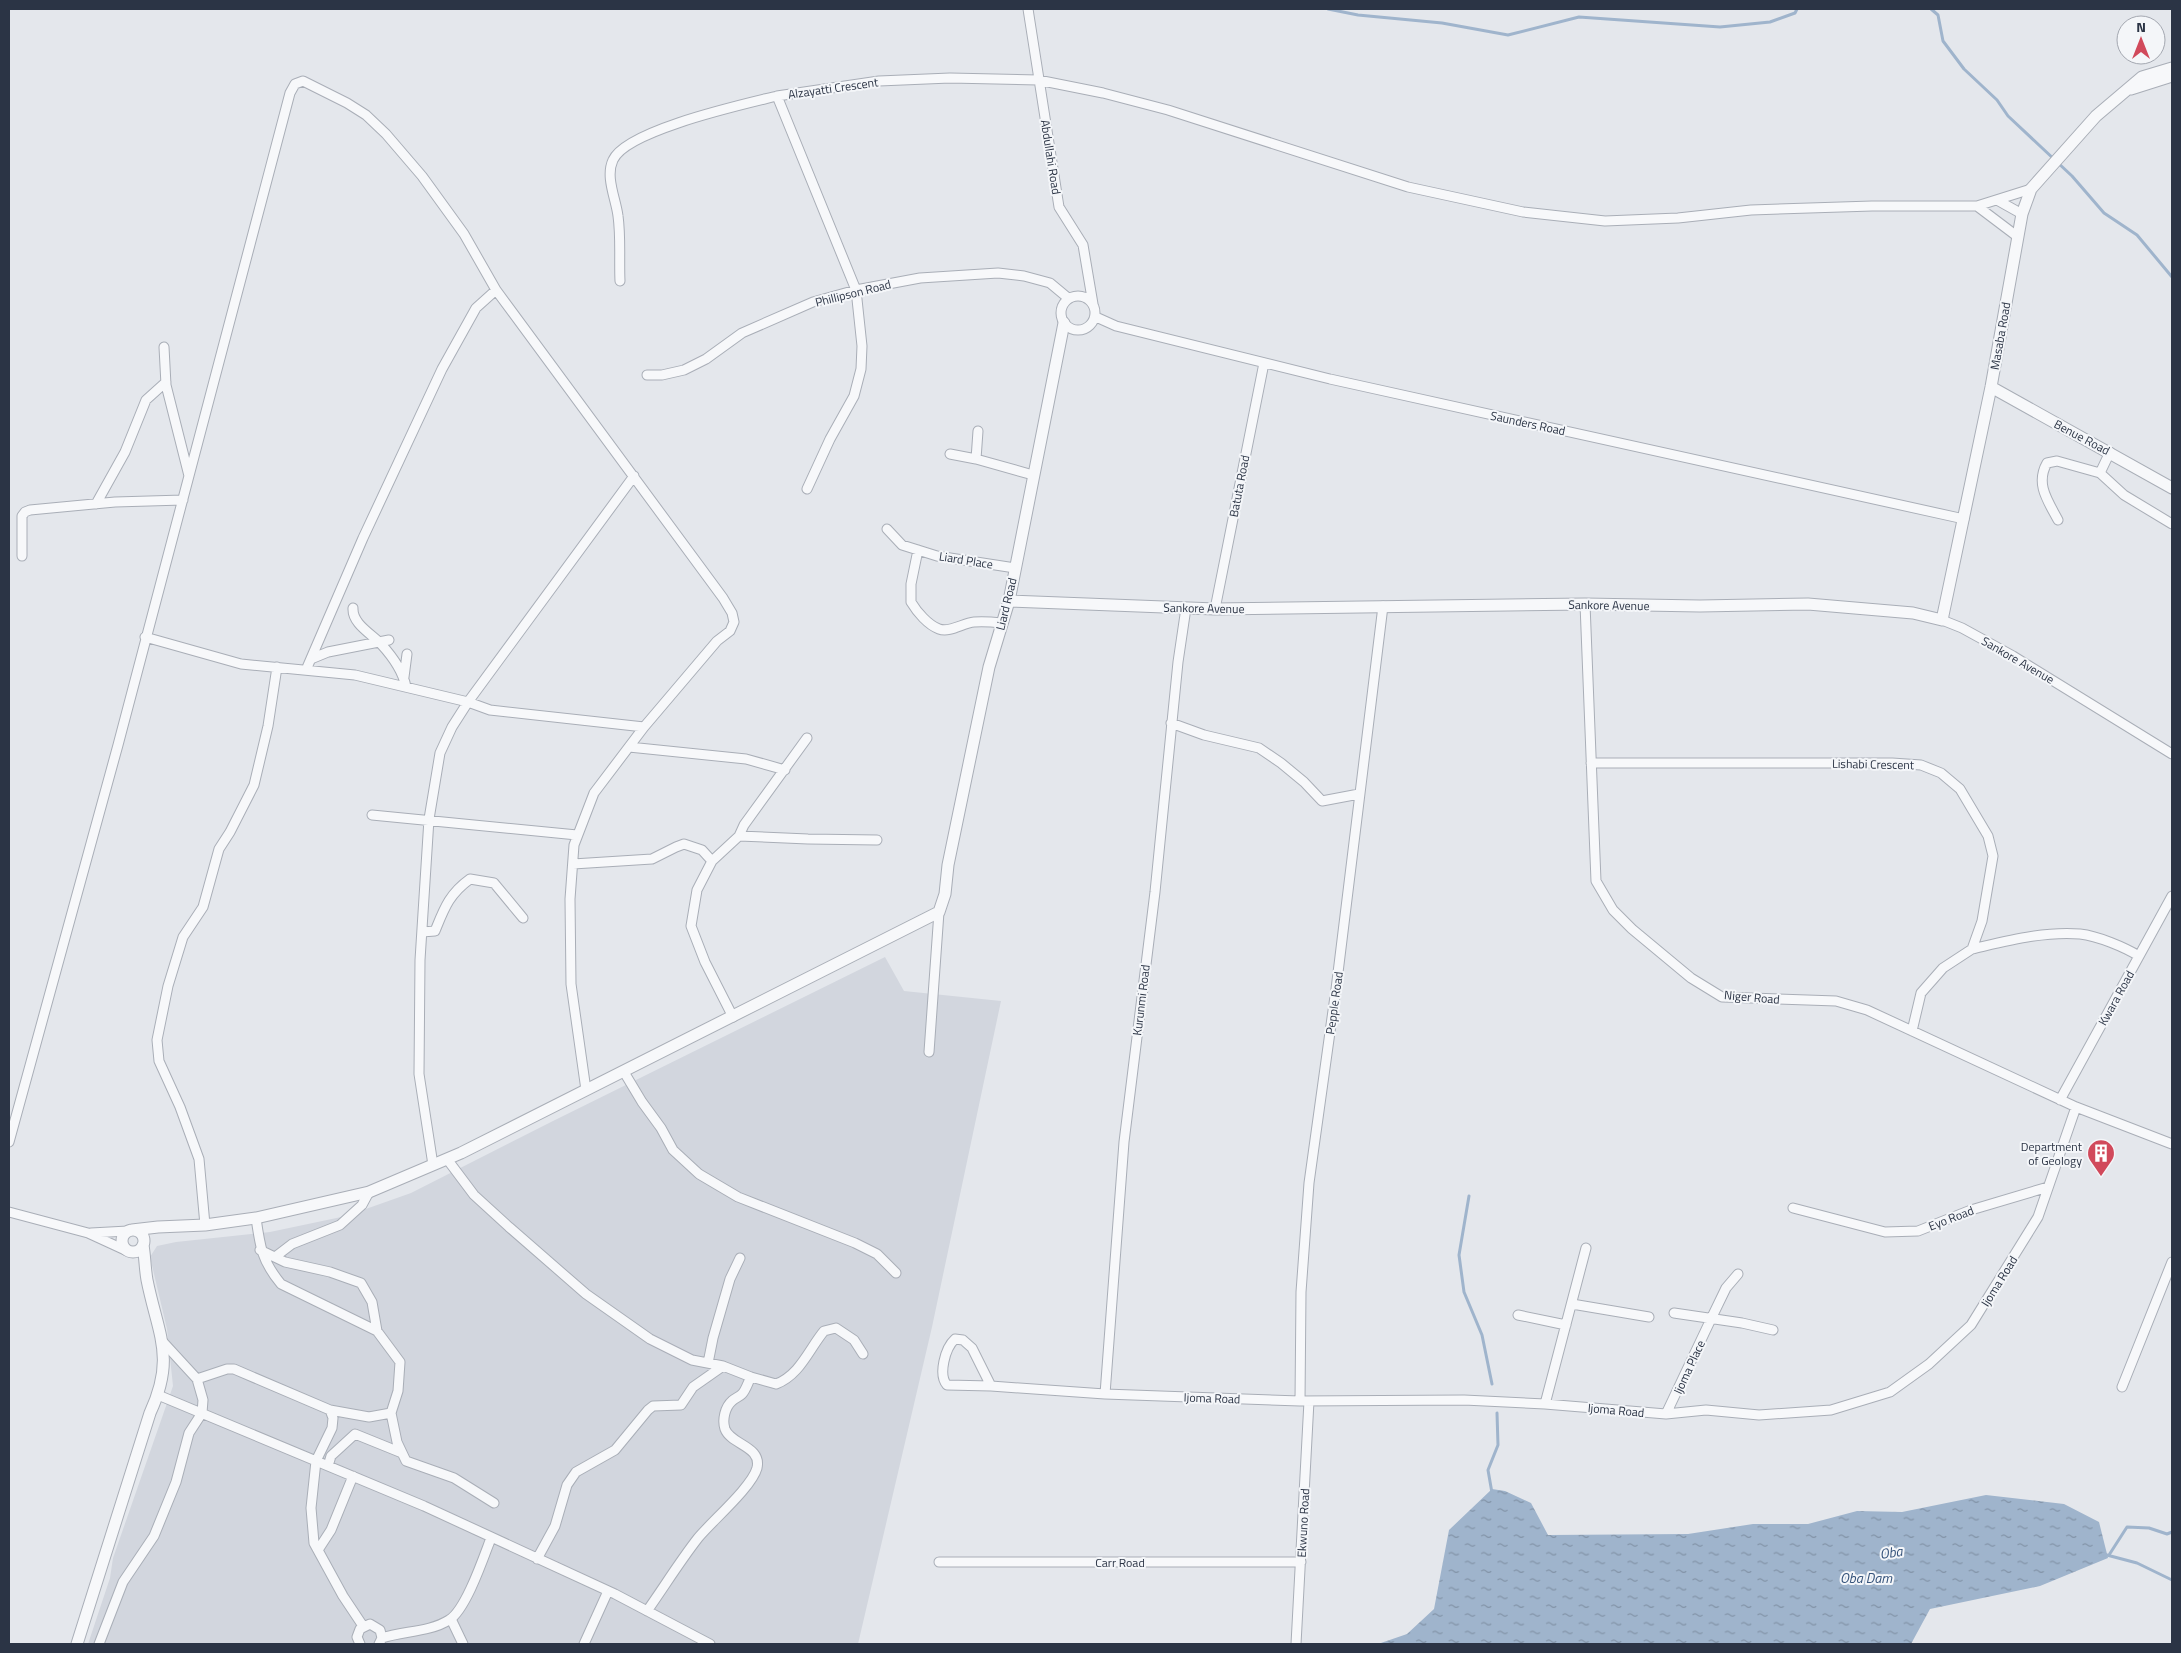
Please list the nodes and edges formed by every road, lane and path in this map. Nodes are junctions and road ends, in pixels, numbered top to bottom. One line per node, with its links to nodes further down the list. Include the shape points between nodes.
1 (1028, 9): 4 (street, Abdullahi Road)
2 (2172, 68): 5 (street, Masaba Road, via 2142,77)
3 (2172, 76): 5 (street)
4 (1038, 80): 6 (street, Alzayatti Crescent, via 879,80); 9 (street, Alzayatti Crescent, via 1168,110 1408,187 1523,212 1605,222 1751,210); 13 (street, Abdullahi Road, via 1059,207 1083,245)
5 (2127, 90): 7 (street, Masaba Road, via 2096,116)
6 (777, 96): 12 (street, via 654,131 626,144 613,160 610,184 618,216); 15 (street, Alzayatti Crescent)
7 (2031, 189): 8 (street, Alzayatti Crescent); 10 (street, Masaba Road)
8 (1997, 200): 9 (street, Alzayatti Crescent); 10 (street)
9 (1977, 206): 11 (street)
10 (2022, 214): 11 (street, Masaba Road)
11 (2018, 237): 25 (street, Masaba Road)
12 (620, 281)
13 (1090, 281): 16 (street); 18 (street, Abdullahi Road)
14 (496, 290): 32 (street, via 464,234 422,176 386,134 347,103 303,81 295,84); 33 (street); 56 (street, via 476,308 442,370 363,538)
15 (856, 290): 17 (street, Phillipson Road, via 920,278 998,273 1050,283); 23 (street, Phillipson Road, via 813,302 742,333 706,359 684,370); 35 (street, via 861,370 854,396)
16 (1079, 296): 17 (street); 18 (street)
17 (1068, 298): 20 (street, via 1060,312)
18 (1093, 304): 19 (street)
19 (1096, 317): 20 (street, via 1090,327 1079,331); 22 (street, Saunders Road, via 1116,326)
20 (1064, 323): 31 (street, Liard Road)
21 (164, 347): 24 (street)
22 (1264, 363): 38 (street, Saunders Road); 50 (street, Batuta Road)
23 (647, 375)
24 (166, 382): 32 (street); 37 (street, via 146,400 125,452)
25 (1991, 387): 27 (street, Benue Road); 38 (street, Masaba Road)
26 (978, 431): 29 (street)
27 (2110, 452): 30 (street); 34 (street, Benue Road)
28 (950, 454): 29 (street)
29 (976, 459): 31 (street)
30 (2100, 473): 39 (street, via 2057,461 2047,463 2041,472 2042,487); 40 (street, via 2124,495)
31 (1033, 475): 44 (street, Liard Road)
32 (189, 476): 36 (street)
33 (634, 476): 61 (street); 63 (street, via 723,598 734,622 730,631)
34 (2172, 488)
35 (807, 489)
36 (182, 500): 37 (street); 53 (street)
37 (96, 504): 43 (street, via 25,512 22,516)
38 (1964, 518): 51 (street, Masaba Road)
39 (2058, 520)
40 (2172, 524)
41 (887, 529): 42 (street, Liard Place, via 902,545)
42 (918, 550): 44 (street, Liard Place); 52 (street, via 910,602 924,619 940,630 974,622)
43 (22, 556)
44 (1015, 568): 45 (street, Liard Road)
45 (1009, 602): 49 (street, Sankore Avenue); 52 (street, Liard Road)
46 (1585, 604): 47 (street, Sankore Avenue); 51 (street, Sankore Avenue, via 1808,604 1913,613); 67 (street, Niger Road)
47 (1383, 606): 50 (street, Sankore Avenue); 69 (street, Pepple Road)
48 (353, 608): 54 (street, via 360,624)
49 (1186, 608): 50 (street, Sankore Avenue); 62 (street, Kurunmi Road)
50 (1215, 609)
51 (1942, 620): 66 (street, Sankore Avenue, via 2013,656)
52 (1002, 623): 78 (street, Liard Road, via 989,667)
53 (146, 637): 57 (street, via 241,664); 90 (street)
54 (384, 641): 56 (street, via 328,652); 59 (street)
55 (407, 654): 59 (street)
56 (311, 659): 58 (street)
57 (277, 667): 58 (street); 99 (street, via 254,784 219,849 203,908 183,937 156,1040 159,1061 199,1159)
58 (306, 670): 60 (street, via 355,675)
59 (404, 678): 60 (street)
60 (406, 688): 61 (street)
61 (468, 702): 63 (street, via 490,710); 71 (street, via 440,753)
62 (1171, 723): 69 (street, via 1204,735 1259,748 1281,762 1322,800); 129 (street, Kurunmi Road, via 1155,892 1124,1142)
63 (644, 728): 65 (street)
64 (807, 738): 68 (street)
65 (629, 747): 68 (street, via 746,759); 72 (street, via 594,793)
66 (2172, 754)
67 (1591, 763): 81 (street, Lishabi Crescent, via 1892,763 1921,765 1941,773 1960,790 1979,819 1993,856 1982,921); 84 (street, Niger Road, via 1596,881 1613,910 1632,929 1684,972 1722,997 1836,1001 1867,1010)
68 (785, 770): 73 (street)
69 (1359, 794): 131 (street, Pepple Road, via 1309,1183 1301,1292)
70 (372, 815): 71 (street)
71 (429, 819): 72 (street); 80 (street)
72 (577, 835): 76 (street)
73 (739, 836): 74 (street); 75 (street)
74 (877, 840)
75 (712, 861): 76 (street, via 702,850 684,844 652,859); 83 (street, via 697,890 691,926 705,962)
76 (573, 864): 87 (street, via 571,984)
77 (2172, 896): 82 (street, Kwara Road)
78 (939, 912): 83 (street); 85 (street)
79 (523, 918): 80 (street, via 494,883 470,879 456,889 435,932)
80 (422, 932): 93 (street, via 419,1074)
81 (1972, 949): 82 (street, via 2045,935 2082,934 2126,948); 84 (street, via 1943,968 1921,994)
82 (2139, 956): 88 (street, Kwara Road)
83 (734, 1016): 86 (street)
84 (1912, 1031): 88 (street, Niger Road)
85 (929, 1052)
86 (624, 1072): 87 (street); 110 (street, via 673,1150 699,1174 738,1198 877,1254)
87 (586, 1090): 92 (street)
88 (2060, 1100): 89 (street, Niger Road)
89 (2076, 1107): 91 (street, Niger Road); 94 (street, Ijoma Road)
90 (9, 1142)
91 (2172, 1144)
92 (447, 1159): 93 (street); 123 (street, via 474,1195 586,1294 650,1339 692,1360)
93 (433, 1165): 95 (street)
94 (2048, 1187): 96 (street, Eyo Road, via 1971,1210 1918,1231 1885,1232); 136 (street, Ijoma Road, via 2038,1217 1971,1325 1929,1364 1890,1392 1831,1410 1759,1415 1706,1410)
95 (369, 1192): 98 (street); 107 (street, via 362,1205 340,1225 292,1244)
96 (1793, 1208)
97 (9, 1212): 102 (street)
98 (256, 1218): 99 (street); 105 (street)
99 (205, 1225): 100 (street)
100 (172, 1227): 101 (street); 103 (street, via 156,1233)
101 (130, 1231): 102 (street); 103 (street, via 142,1236); 106 (street, via 121,1240)
102 (88, 1233): 106 (street)
103 (143, 1244): 106 (street, via 140,1250); 112 (street)
104 (1586, 1248): 113 (street)
105 (260, 1250): 107 (street); 120 (street, via 270,1271 281,1284)
106 (128, 1251): 112 (street)
107 (275, 1257): 120 (street, via 361,1283 372,1302)
108 (740, 1258): 123 (street, via 730,1279)
109 (2172, 1262): 128 (street)
110 (896, 1273)
111 (1738, 1274): 117 (street, Ijoma Place, via 1729,1283)
112 (147, 1280): 121 (street)
113 (1572, 1304): 116 (street); 118 (street)
114 (1674, 1313): 117 (street)
115 (1518, 1315): 118 (street)
116 (1649, 1317)
117 (1711, 1318): 119 (street); 136 (street, Ijoma Place)
118 (1566, 1325): 132 (street)
119 (1773, 1330)
120 (376, 1331): 135 (street, via 400,1362 398,1391)
121 (163, 1342): 126 (street); 130 (street, via 165,1362)
122 (863, 1354): 125 (street, via 845,1333 836,1328 829,1329 824,1331 789,1377 776,1384)
123 (708, 1363): 124 (street)
124 (723, 1366): 125 (street); 144 (street, via 693,1387 681,1405 653,1406 615,1450 576,1472 567,1485 555,1526)
125 (751, 1377): 148 (street, via 742,1394 726,1410 724,1419 732,1438 752,1451 757,1463 756,1472 698,1538)
126 (197, 1380): 133 (street, via 234,1369); 134 (street, via 203,1400)
127 (991, 1386): 127 (street, Ijoma Road, via 947,1386 942,1375 949,1345 954,1340 963,1340 972,1348); 129 (street, Ijoma Road)
128 (2122, 1387)
129 (1105, 1394): 131 (street, Ijoma Road)
130 (158, 1395): 134 (street); 152 (street)
131 (1305, 1401): 132 (street, Ijoma Road, via 1464,1400); 146 (street, Ekwuno Road)
132 (1545, 1404): 136 (street, Ijoma Road)
133 (330, 1410): 135 (street, via 369,1417); 138 (street, via 332,1428)
134 (202, 1413): 138 (street); 153 (street, via 188,1433 176,1482 154,1536 124,1582)
135 (391, 1414): 137 (street, via 396,1442)
136 (1666, 1414)
137 (402, 1453): 139 (street, via 354,1434 332,1456); 141 (street, via 406,1461 454,1478)
138 (316, 1461): 139 (street); 143 (street, via 312,1508 314,1543)
139 (328, 1466): 140 (street)
140 (353, 1476): 142 (street); 143 (street, via 331,1530)
141 (494, 1503)
142 (491, 1538): 144 (street); 149 (street, via 476,1576)
143 (318, 1550): 150 (street)
144 (537, 1559): 147 (street)
145 (939, 1562): 146 (street, Carr Road)
146 (1301, 1562): 158 (street, Ekwuno Road)
147 (608, 1591): 148 (street); 156 (street)
148 (647, 1611): 157 (street)
149 (451, 1619): 151 (street); 155 (street)
150 (363, 1626): 151 (street, via 378,1627); 154 (street, via 357,1637)
151 (381, 1641)
152 (77, 1644)
153 (99, 1644)
154 (360, 1644)
155 (463, 1644)
156 (584, 1644)
157 (710, 1644)
158 (1296, 1644)

